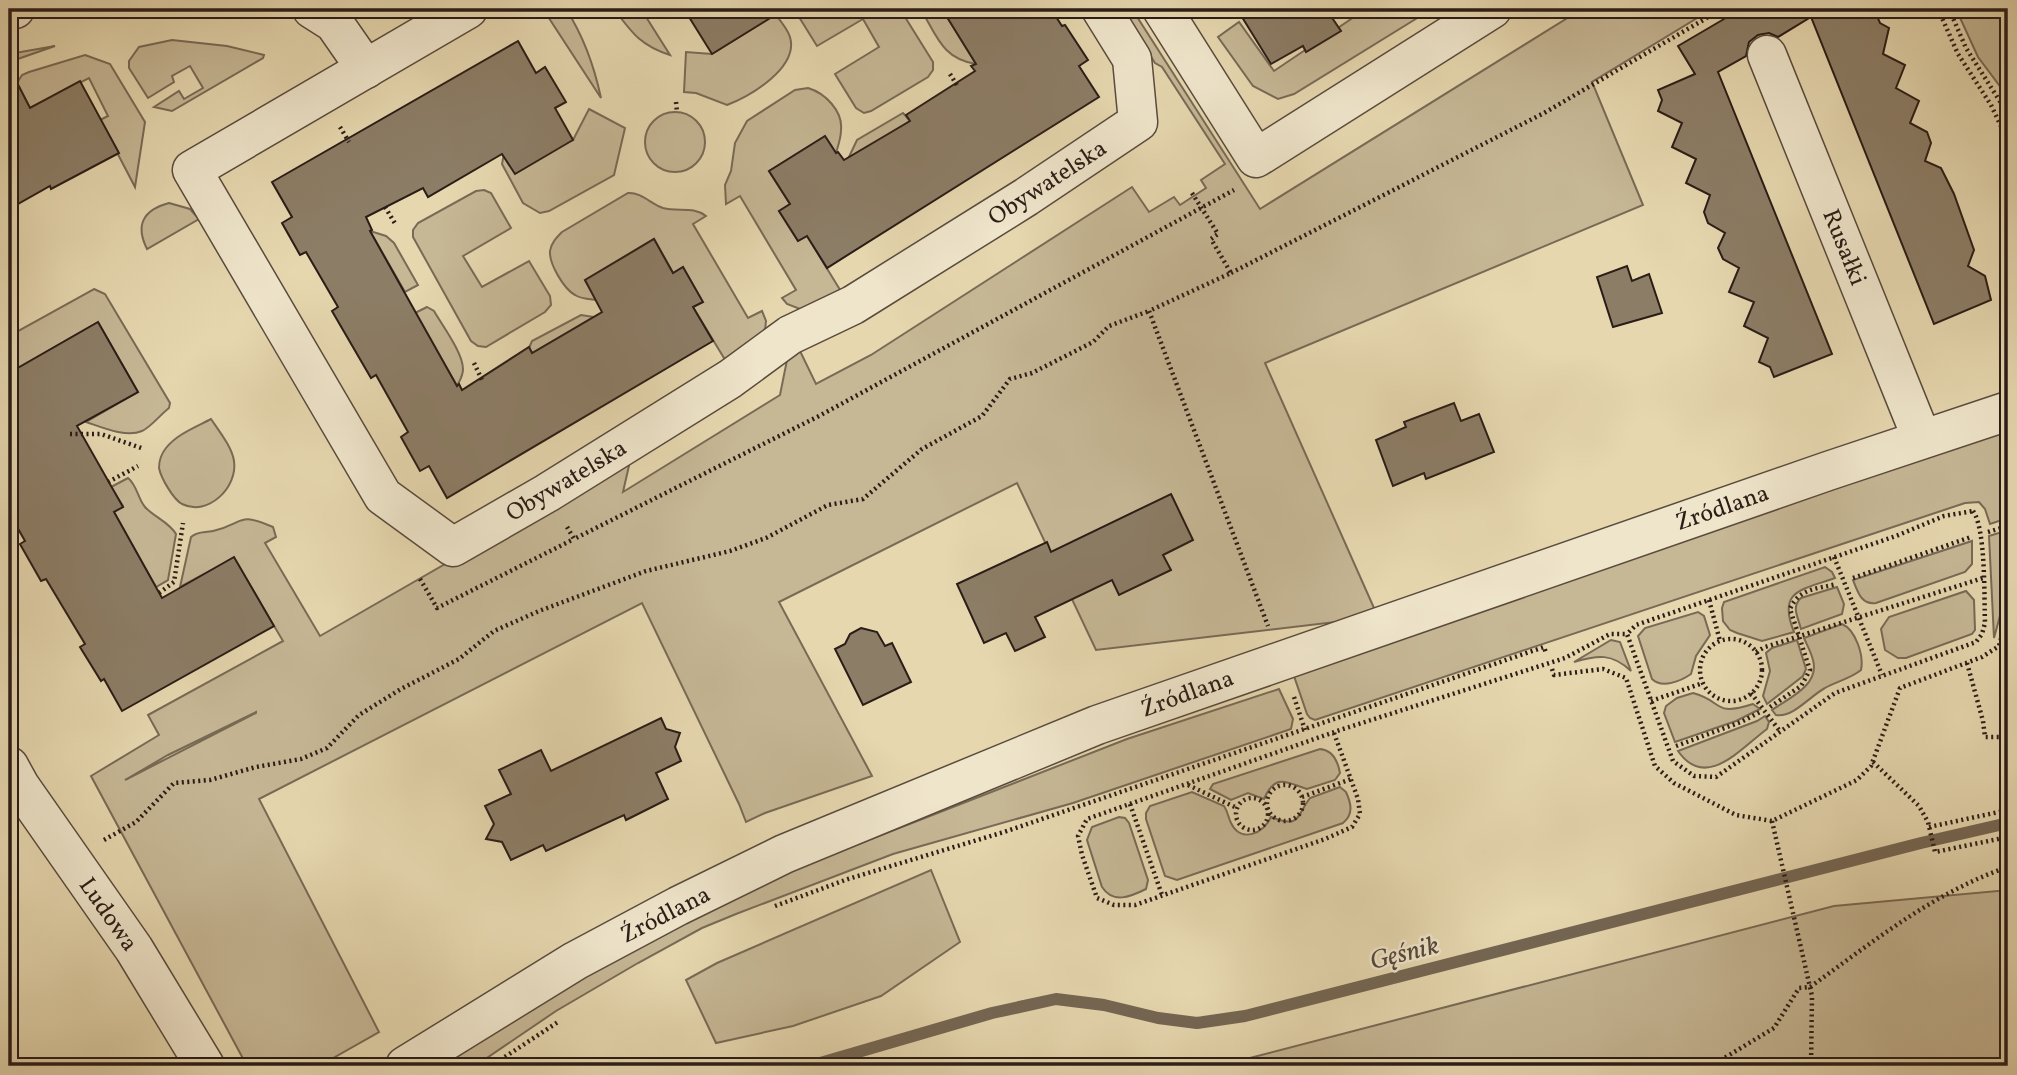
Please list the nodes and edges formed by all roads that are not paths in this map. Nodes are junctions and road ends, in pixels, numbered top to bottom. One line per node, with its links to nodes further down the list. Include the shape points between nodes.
1 (15, 9): 7 (street)
2 (312, 9): 9 (street, via 334,23)
3 (468, 9): 9 (street, Obywatelska)
4 (1101, 9): 9 (street, Obywatelska, via 1132,59 1138,122 853,305 790,335 730,379 453,547 383,496 192,170)
5 (1162, 9): 6 (street, via 1256,159)
6 (1492, 9)
7 (9, 10)
8 (1767, 55): 11 (street, Rusałki)
9 (366, 69)
10 (2008, 411): 11 (street, Źródlana)
11 (1922, 439): 14 (street, Źródlana, via 1101,723 909,802 678,905 575,961)
12 (9, 766): 13 (street, Ludowa, via 134,949)
13 (205, 1066)
14 (405, 1066)

